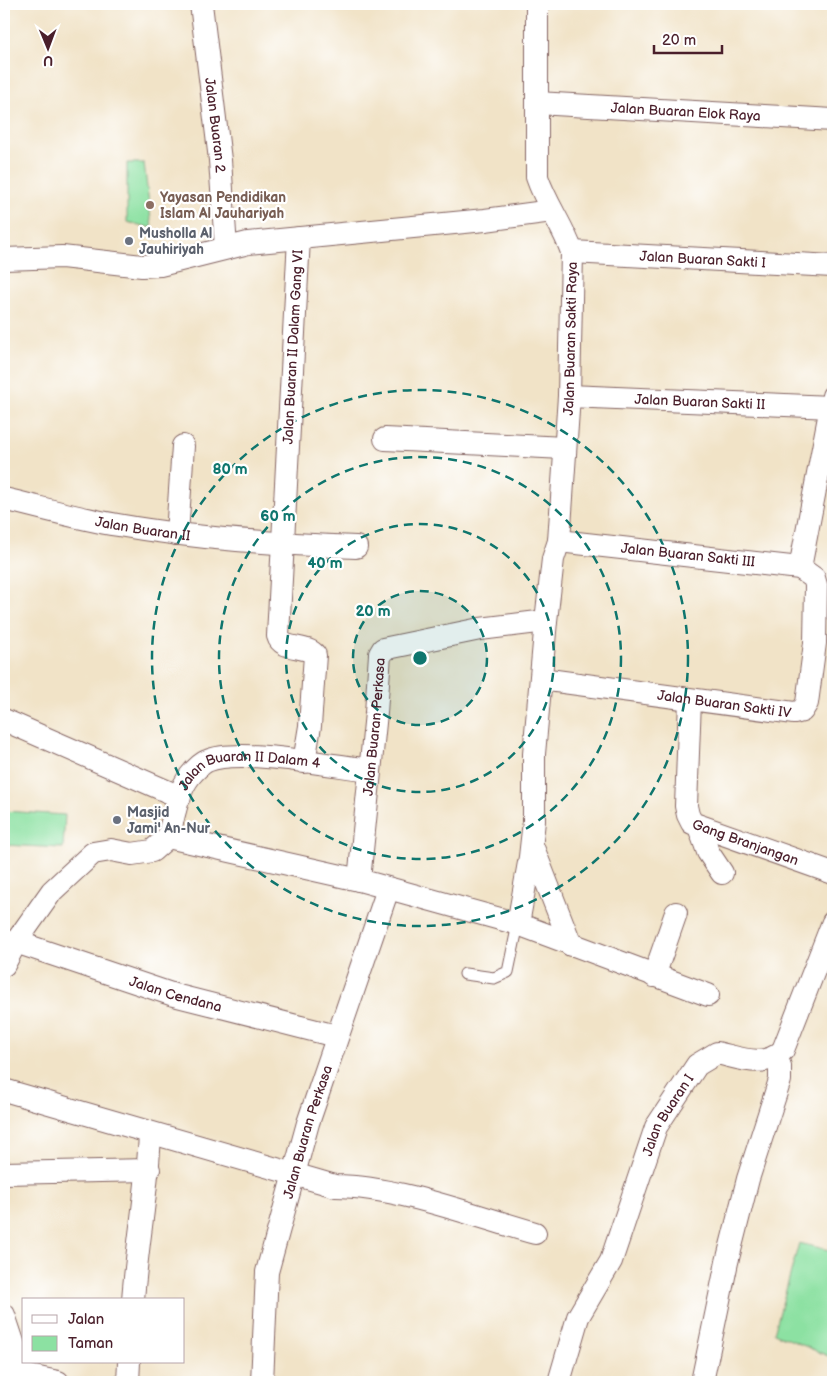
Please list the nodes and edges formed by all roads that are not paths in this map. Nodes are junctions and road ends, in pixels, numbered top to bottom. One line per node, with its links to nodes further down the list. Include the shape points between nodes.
1 (201, 4): 7 (street, Jalan Buaran 2, via 220,160)
2 (537, 4): 3 (street, Jalan Buaran Sakti Raya)
3 (537, 103): 4 (street, Jalan Buaran Elok Raya); 5 (street, Jalan Buaran Sakti Raya, via 538,177)
4 (833, 120)
5 (552, 211): 6 (street); 8 (street, Jalan Buaran Sakti Raya)
6 (299, 238): 7 (street, Jalan Buaran II Dalam Gang VI); 19 (street, Jalan Buaran II Dalam Gang VI)
7 (226, 248): 9 (street, Jalan Buaran II Dalam Gang VI, via 160,265 142,266 62,258)
8 (572, 252): 10 (street, Jalan Buaran Sakti I); 11 (street, Jalan Buaran Sakti Raya)
9 (4, 259)
10 (833, 266)
11 (569, 396): 12 (street, Jalan Buaran Sakti II); 15 (street, Jalan Buaran Sakti Raya)
12 (832, 401): 21 (street)
13 (385, 439): 15 (street)
14 (184, 446): 17 (street)
15 (564, 448): 18 (street, Jalan Buaran Sakti Raya)
16 (4, 499): 17 (street, Jalan Buaran II, via 117,525)
17 (177, 534): 19 (street, Jalan Buaran II)
18 (559, 541): 21 (street, Jalan Buaran Sakti III); 22 (street, Jalan Buaran Sakti Raya)
19 (284, 544): 20 (street, Jalan Buaran II); 26 (street, Jalan Buaran II Dalam Gang VI, via 278,636 285,644 312,652 315,659)
20 (356, 547)
21 (807, 573): 24 (street, Jalan Buaran Sakti IV, via 816,585 815,643 807,703 802,711 794,713)
22 (546, 621): 23 (street, Jalan Buaran Sakti Raya); 27 (street, Jalan Buaran Perkasa, via 480,629 383,649)
23 (541, 679): 24 (street, Jalan Buaran Sakti IV); 31 (street, Jalan Buaran Sakti Raya, via 534,754)
24 (690, 700): 29 (street, Gang Branjangan, via 686,806 692,823)
25 (4, 720): 28 (street)
26 (304, 762): 27 (street, Jalan Buaran II Dalam 4); 28 (street, Jalan Buaran II Dalam 4, via 250,756 226,756 206,761 190,776)
27 (370, 770): 34 (street, Jalan Buaran Perkasa)
28 (180, 797): 30 (street, Jalan Buaran II Dalam 4)
29 (699, 827): 32 (street, via 708,852); 33 (street, Gang Branjangan)
30 (168, 837): 34 (street); 39 (street, via 152,851 92,853 52,891)
31 (532, 843): 38 (street); 41 (street)
32 (722, 873)
33 (833, 873)
34 (359, 880): 35 (street)
35 (388, 889): 38 (street); 46 (street, Jalan Buaran Perkasa)
36 (676, 913): 44 (street)
37 (833, 922): 40 (street)
38 (518, 924): 41 (street); 43 (lane, via 508,972 494,978)
39 (16, 942): 42 (street); 46 (street, Jalan Cendana, via 174,995)
40 (829, 944): 47 (street, via 783,1050)
41 (571, 945): 44 (street)
42 (4, 966)
43 (464, 974)
44 (654, 976): 45 (street)
45 (708, 995)
46 (336, 1036): 52 (street, Jalan Buaran Perkasa)
47 (776, 1057): 61 (street, Jalan Buaran I, via 752,1061 717,1053 697,1065 656,1127 611,1260 578,1317); 62 (street, via 780,1080 746,1188)
48 (4, 1090): 49 (street)
49 (150, 1133): 50 (street); 52 (street)
50 (149, 1170): 51 (street); 54 (street)
51 (4, 1173)
52 (294, 1173): 53 (street, via 334,1186 354,1186 406,1197); 60 (street, Jalan Buaran Perkasa, via 267,1272)
53 (535, 1233)
54 (133, 1298)
55 (4, 1315): 57 (street)
56 (129, 1364): 59 (street)
57 (14, 1375): 58 (street)
58 (58, 1382)
59 (128, 1382)
60 (262, 1382)
61 (559, 1382)
62 (702, 1382)

